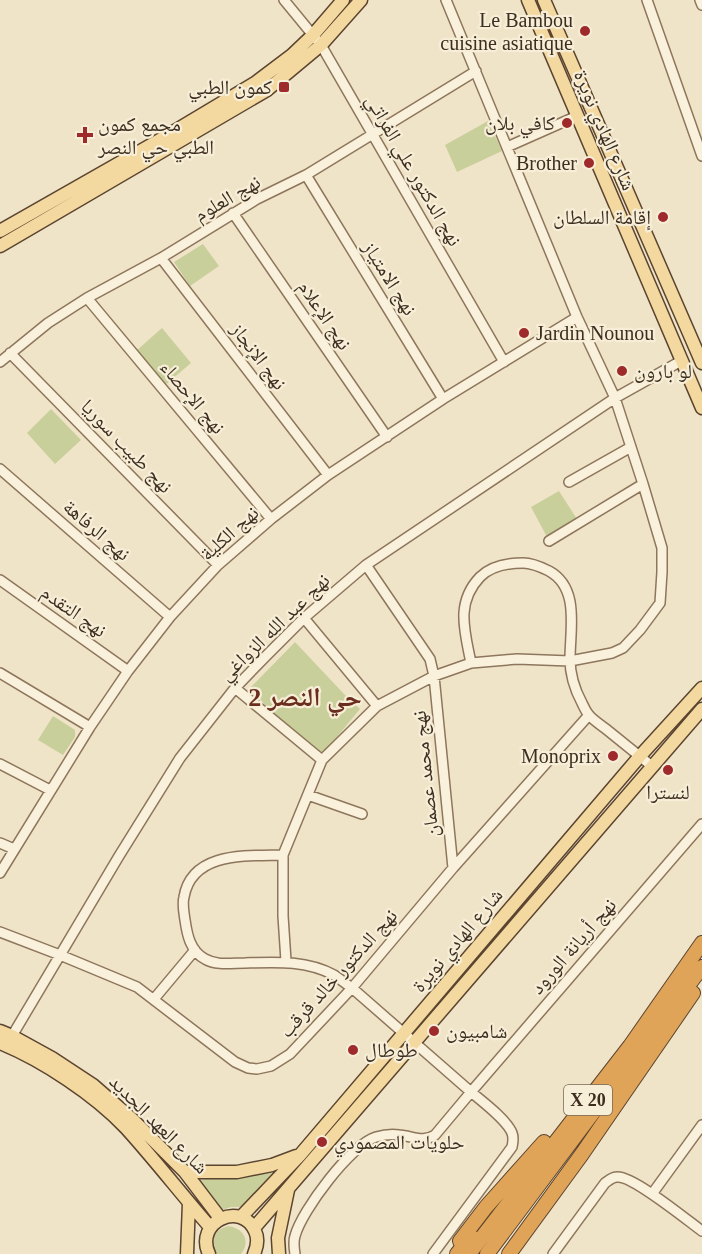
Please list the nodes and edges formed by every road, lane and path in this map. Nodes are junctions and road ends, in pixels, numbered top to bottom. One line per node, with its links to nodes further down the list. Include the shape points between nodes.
1 (284, 0): 10 (street, نهج الدكتور علي الفراتي)
2 (343, 0): 10 (main road)
3 (361, 0): 10 (main road)
4 (446, 0): 11 (street)
5 (528, 0): 12 (main road, شارع الهادي نويرة)
6 (544, 0): 27 (main road, شارع الهادي نويرة)
7 (647, 0): 15 (street)
8 (700, 0): 9 (street)
9 (702, 4)
10 (317, 40): 13 (street, نهج الدكتور علي الفراتي); 18 (main road, via 239,93); 19 (main road, via 267,90)
11 (476, 71): 13 (street, نهج العلوم); 14 (street)
12 (577, 116): 14 (street); 24 (main road, شارع الهادي نويرة)
13 (372, 134): 16 (street, نهج العلوم); 26 (street, نهج الدكتور علي الفراتي)
14 (507, 147): 22 (street)
15 (702, 156)
16 (306, 175): 17 (street, نهج العلوم); 29 (street, نهج الامتياز)
17 (234, 213): 20 (street, نهج العلوم); 31 (street, نهج الإعلام)
18 (0, 231)
19 (0, 246)
20 (161, 258): 21 (street, نهج العلوم); 34 (street, نهج الإنجاز)
21 (87, 298): 23 (street, نهج العلوم); 37 (street, نهج الإحصاء)
22 (577, 316): 26 (street, نهج الكلية); 28 (street)
23 (10, 353): 25 (street, نهج العلوم); 39 (street, نهج طبيب سوريا)
24 (681, 361): 28 (street, نهج عبد الله الزواغي); 30 (main road, شارع الهادي نويرة)
25 (0, 362)
26 (504, 362): 29 (street, نهج الكلية)
27 (702, 363)
28 (615, 398): 32 (street); 40 (street, نهج عبد الله الزواغي)
29 (443, 399): 31 (street, نهج الكلية)
30 (702, 408)
31 (387, 437): 34 (street, نهج الكلية)
32 (631, 447): 35 (street); 36 (street)
33 (0, 469): 42 (street, نهج الرفاهة)
34 (328, 476): 37 (street, نهج الكلية)
35 (569, 482)
36 (643, 484): 38 (street); 44 (street, via 662,548 660,603 623,648)
37 (271, 519): 39 (street, نهج الكلية)
38 (549, 541)
39 (218, 565): 42 (street, نهج الكلية)
40 (366, 565): 43 (street, نهج عبد الله الزواغي); 48 (street, نهج محمد عصمان, via 430,659)
41 (0, 580): 46 (street, نهج التقدم)
42 (170, 617): 46 (street, نهج الكلية)
43 (304, 618): 50 (street, نهج عبد الله الزواغي); 51 (street)
44 (570, 661): 45 (street, via 517,659); 45 (street, via 571,605 566,588 555,575 526,563 495,567 471,588 463,620); 53 (street, via 573,679)
45 (471, 663): 48 (street)
46 (128, 671): 54 (street, نهج الكلية)
47 (1, 676): 54 (street)
48 (434, 676): 51 (street); 66 (street, نهج محمد عصمان)
49 (702, 687): 55 (main road, شارع الهادي نويرة)
50 (236, 688): 56 (street); 71 (street, نهج عبد الله الزواغي, via 180,758)
51 (377, 706): 56 (street)
52 (702, 709): 58 (main road, شارع الهادي نويرة)
53 (589, 715): 55 (street); 66 (street, نهج الدكتور خالد قرقب)
54 (90, 727): 59 (street, نهج الكلية)
55 (640, 756): 58 (street); 77 (main road, شارع الهادي نويرة)
56 (322, 760): 60 (street)
57 (0, 764): 59 (street)
58 (653, 767): 79 (main road, شارع الهادي نويرة)
59 (50, 790): 64 (street, نهج الكلية)
60 (308, 795): 61 (street); 65 (street)
61 (362, 814)
62 (702, 824): 80 (street, نهج أريانة الورود)
63 (0, 843): 64 (street)
64 (14, 849): 67 (street, نهج الكلية)
65 (283, 855): 70 (street, via 227,858 199,870 183,897 188,936); 72 (street)
66 (453, 868): 75 (street, نهج الدكتور خالد قرقب)
67 (0, 873)
68 (0, 932): 71 (street)
69 (699, 948): 82 (highway); 101 (highway, X 20, via 630,1046)
70 (195, 950): 72 (street, via 204,959 219,964); 76 (street)
71 (60, 955): 76 (street, نهج الدكتور خالد قرقب, via 137,987); 78 (street, نهج عبد الله الزواغي)
72 (286, 961): 75 (street, via 315,966)
73 (702, 967): 102 (highway, X 20)
74 (702, 979): 103 (highway)
75 (352, 988): 76 (street, نهج الدكتور خالد قرقب, via 290,1054 271,1066 257,1069 235,1062); 77 (street)
76 (154, 999)
77 (404, 1033): 79 (street); 83 (main road, شارع الهادي نويرة)
78 (5, 1039): 84 (main road, شارع العهد الجديد, via 52,1058 93,1085); 87 (main road, شارع العهد الجديد, via 87,1093 125,1128)
79 (414, 1042): 80 (street); 85 (main road, شارع الهادي نويرة)
80 (471, 1092): 97 (street, نهج أريانة الورود, via 429,1139 375,1137 351,1155 302,1216 294,1237); 98 (street, via 512,1130 514,1139)
81 (702, 1125): 86 (street)
82 (544, 1142): 99 (highway); 100 (highway)
83 (300, 1155): 84 (main road, via 237,1172); 88 (main road, شارع الهادي نويرة)
84 (184, 1172): 89 (main road, شارع العهد الجديد)
85 (288, 1188): 91 (main road, شارع الهادي نويرة); 96 (main road, via 278,1238)
86 (652, 1194): 92 (street); 104 (street, via 626,1178 610,1179)
87 (189, 1203): 90 (main road, شارع العهد الجديد); 94 (main road)
88 (241, 1217): 89 (main road); 91 (main road)
89 (220, 1218): 90 (main road)
90 (210, 1227): 95 (main road, via 206,1241)
91 (254, 1228): 93 (main road)
92 (702, 1231)
93 (258, 1250)
94 (187, 1254)
95 (209, 1254)
96 (279, 1254)
97 (295, 1254)
98 (433, 1254)
99 (449, 1254)
100 (457, 1254)
101 (469, 1254)
102 (487, 1254)
103 (509, 1254)
104 (553, 1254)

